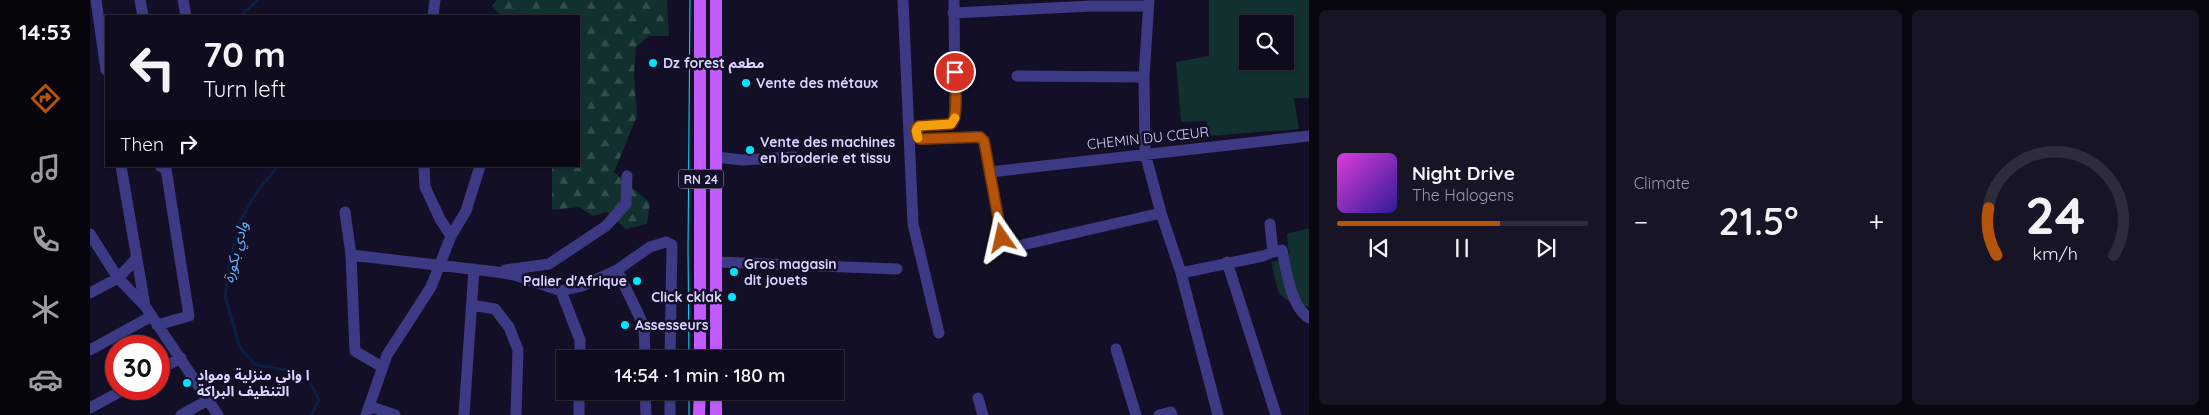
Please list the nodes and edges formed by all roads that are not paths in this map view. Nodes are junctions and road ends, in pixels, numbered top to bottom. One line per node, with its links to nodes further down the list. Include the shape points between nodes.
1 (96, 0): 14 (street)
2 (140, 0): 11 (street)
3 (183, 0): 12 (street)
4 (435, 0): 13 (street)
5 (700, 0): 56 (main road, RN 24)
6 (716, 0): 19 (main road, RN 24)
7 (903, 0): 50 (street, via 913,224)
8 (954, 0): 10 (street)
9 (1148, 3): 10 (street); 16 (street)
10 (953, 13): 25 (street, via 955,118 951,124 919,126 916,128 917,136 929,140 980,137 984,141)
11 (143, 15)
12 (186, 15)
13 (433, 15)
14 (105, 63)
15 (1017, 76): 16 (street)
16 (1144, 77): 18 (street)
17 (1309, 136): 18 (street, CHEMIN DU CŒUR)
18 (1145, 153): 25 (street, CHEMIN DU CŒUR); 28 (street)
19 (716, 157): 20 (street, via 742,160); 35 (main road, RN 24)
20 (794, 158)
21 (121, 167): 34 (street)
22 (166, 167): 49 (street, via 189,316)
23 (424, 167): 31 (street, via 426,187)
24 (480, 167): 31 (street, via 466,211)
25 (990, 172): 28 (street, via 1002,238 1009,248)
26 (627, 176): 41 (street, via 626,204 606,226 548,264)
27 (346, 212): 33 (street)
28 (1160, 213): 42 (street)
29 (1270, 224): 32 (street)
30 (90, 236): 43 (street)
31 (451, 236): 37 (street)
32 (1273, 252): 36 (street); 48 (street, via 1282,250 1291,291 1303,314)
33 (351, 255): 37 (street); 60 (street, via 355,351)
34 (136, 259): 43 (street); 47 (street)
35 (716, 262): 39 (street); 57 (main road, RN 24)
36 (1227, 262): 42 (street); 86 (street)
37 (440, 265): 38 (street); 60 (street, via 431,287)
38 (474, 269): 41 (street); 46 (street)
39 (897, 269)
40 (617, 270): 44 (street, via 582,286); 54 (street, via 644,326); 55 (street, via 650,247 661,242 672,245)
41 (497, 272): 44 (street)
42 (1181, 273): 85 (street)
43 (118, 278): 45 (street); 47 (street)
44 (561, 291): 53 (street, via 580,340)
45 (90, 294)
46 (472, 305): 74 (street); 75 (street, via 495,309 509,327 518,350)
47 (144, 306): 49 (street)
48 (1309, 318)
49 (154, 322): 52 (street); 58 (street)
50 (939, 333)
51 (1116, 349): 82 (street)
52 (90, 350)
53 (580, 350)
54 (645, 350)
55 (670, 350)
56 (700, 350)
57 (716, 350)
58 (181, 358): 59 (street); 63 (street)
59 (170, 364)
60 (382, 367): 70 (street)
61 (978, 398): 81 (street)
62 (105, 400): 69 (street)
63 (208, 400): 71 (street); 72 (street)
64 (580, 400): 76 (street)
65 (646, 400): 77 (street)
66 (670, 400): 78 (street)
67 (700, 400): 79 (main road)
68 (716, 400): 80 (main road)
69 (90, 408)
70 (367, 410): 73 (street)
71 (181, 415)
72 (218, 415)
73 (395, 415)
74 (464, 415)
75 (516, 415)
76 (579, 415)
77 (646, 415)
78 (670, 415)
79 (699, 415)
80 (716, 415)
81 (982, 415)
82 (1136, 415)
83 (1159, 415): 84 (street, via 1171,412)
84 (1172, 415)
85 (1218, 415)
86 (1276, 415)

